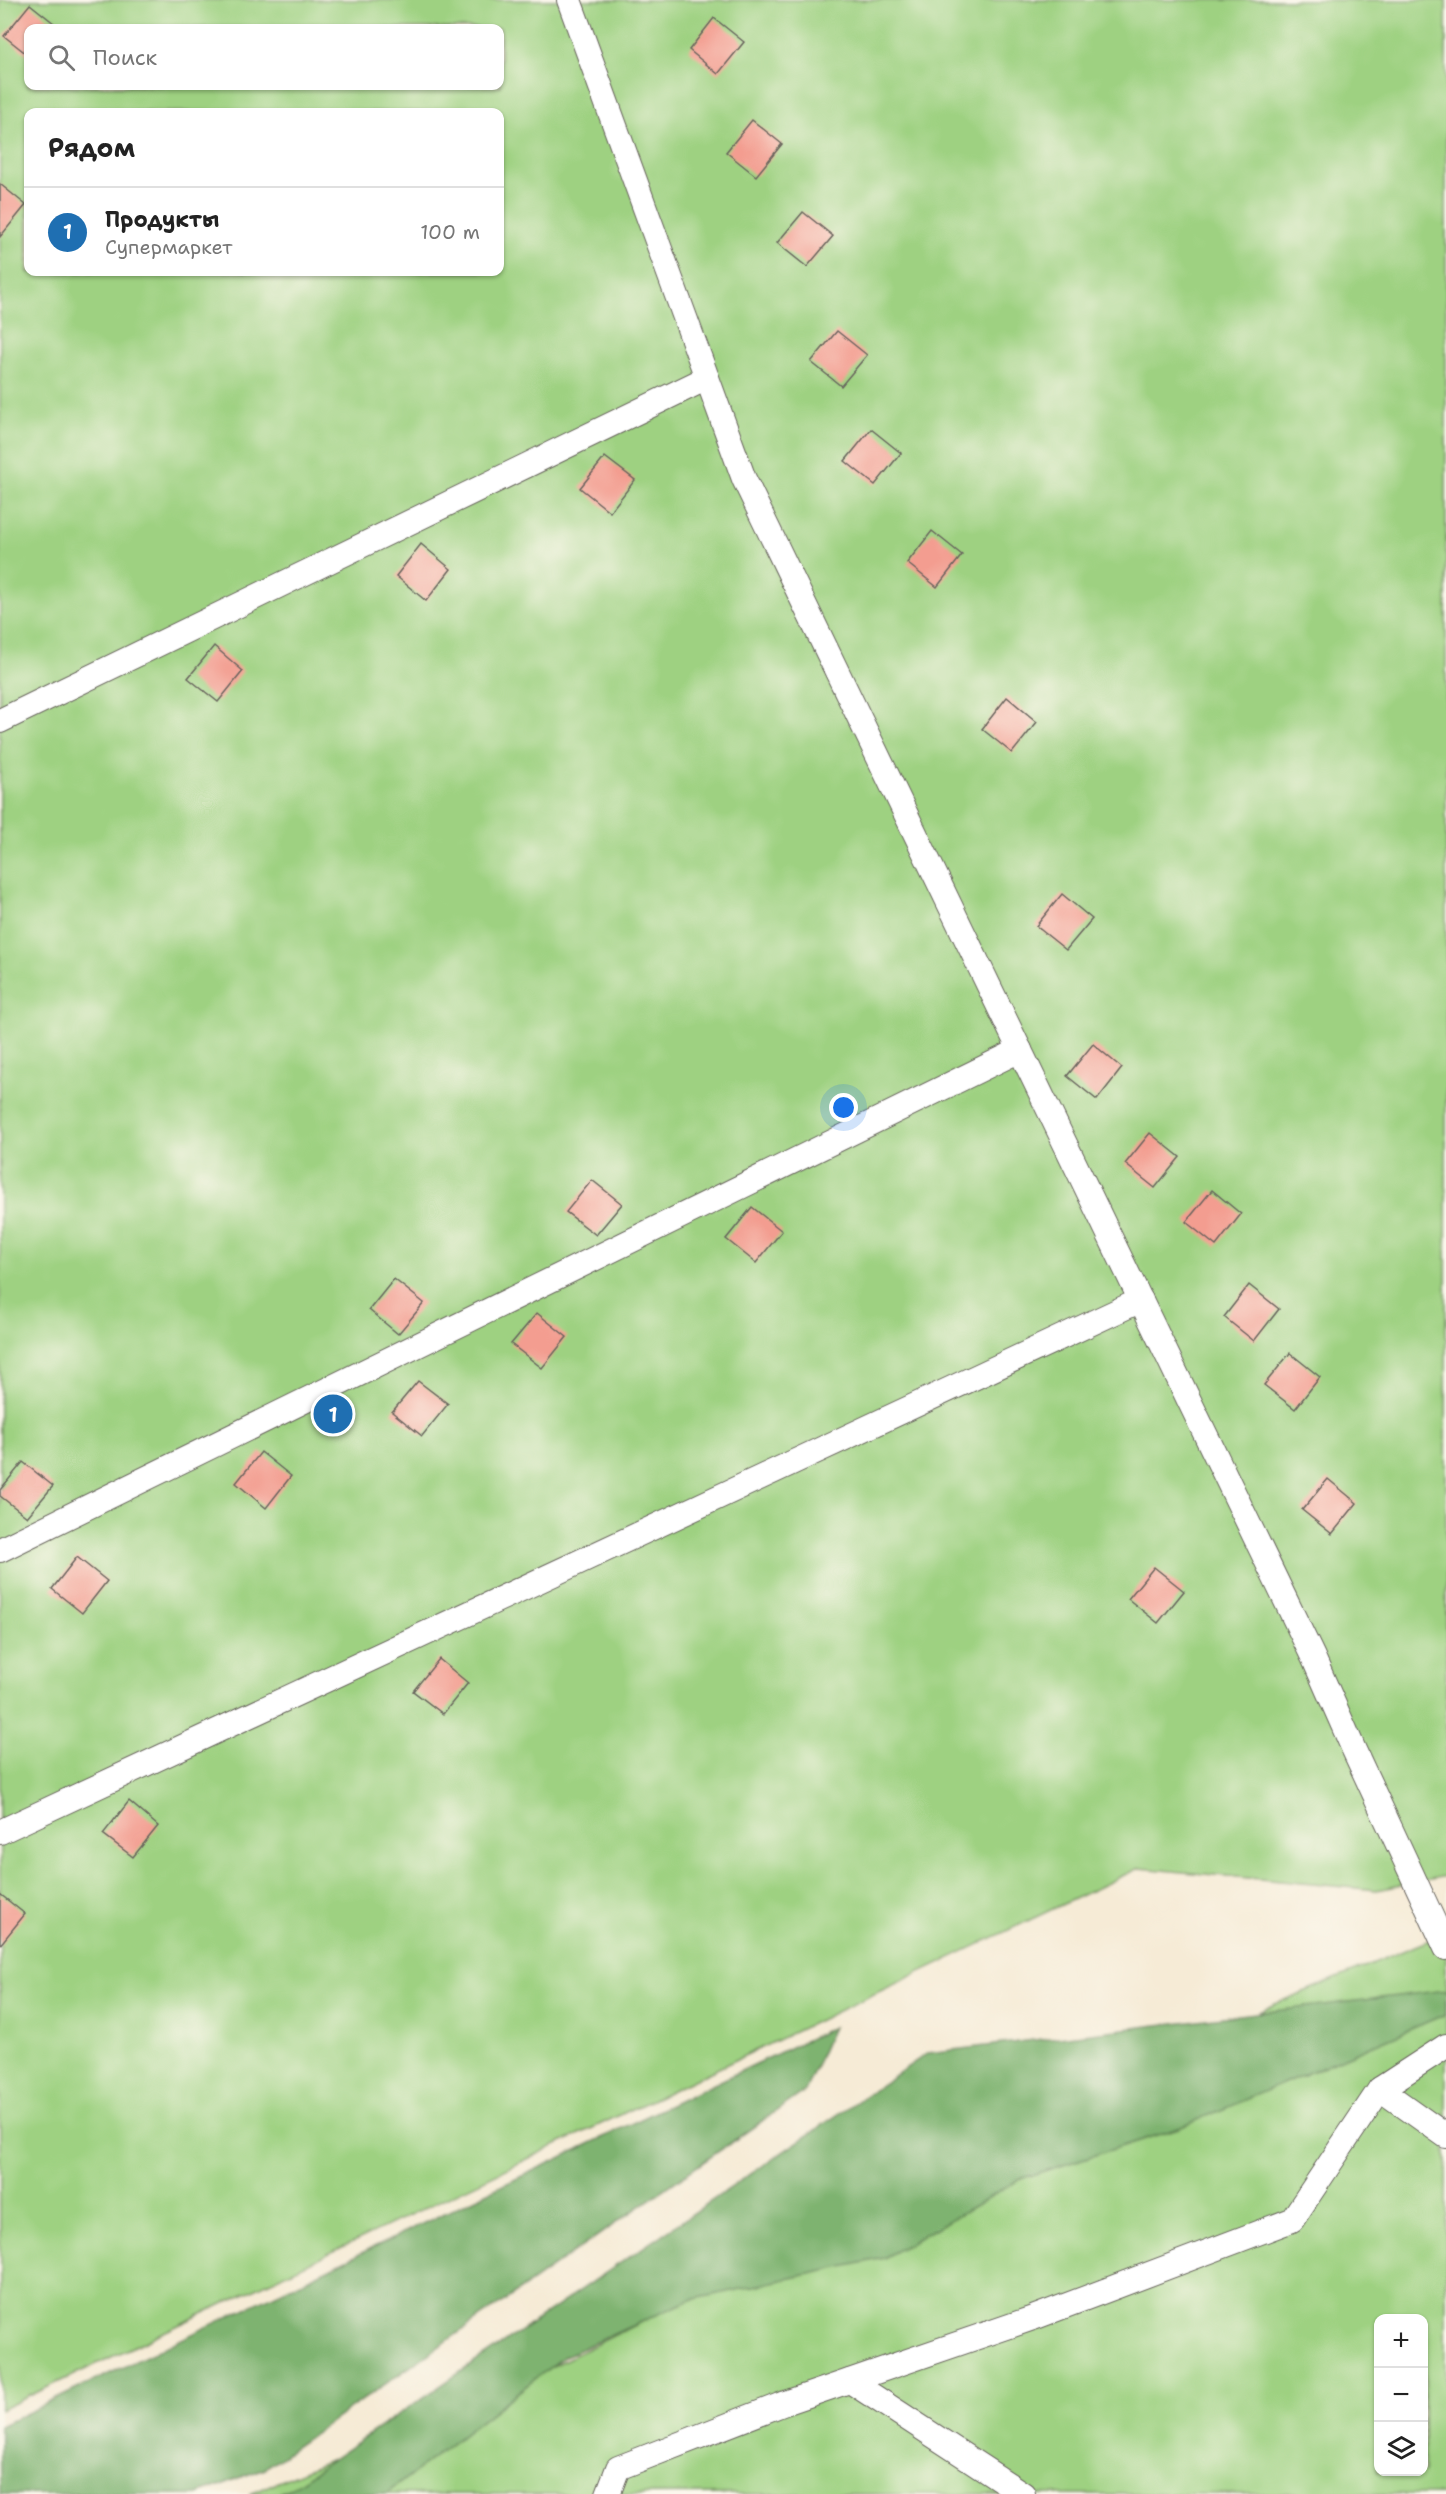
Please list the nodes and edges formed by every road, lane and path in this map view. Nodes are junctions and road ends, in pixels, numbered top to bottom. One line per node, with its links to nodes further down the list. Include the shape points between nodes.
1 (569, 0): 2 (lane)
2 (707, 378): 3 (lane); 4 (lane, via 744,479)
3 (0, 721)
4 (1020, 1050): 5 (lane); 6 (lane)
5 (1141, 1300): 7 (lane); 8 (lane, via 1313,1657)
6 (0, 1550)
7 (0, 1832)
8 (1446, 1948)
9 (1446, 2046): 10 (lane)
10 (1380, 2089): 11 (lane); 12 (lane, via 1293,2220 1033,2318)
11 (1446, 2136)
12 (850, 2381): 13 (lane, via 618,2468); 14 (lane)
13 (608, 2494)
14 (1023, 2494)

